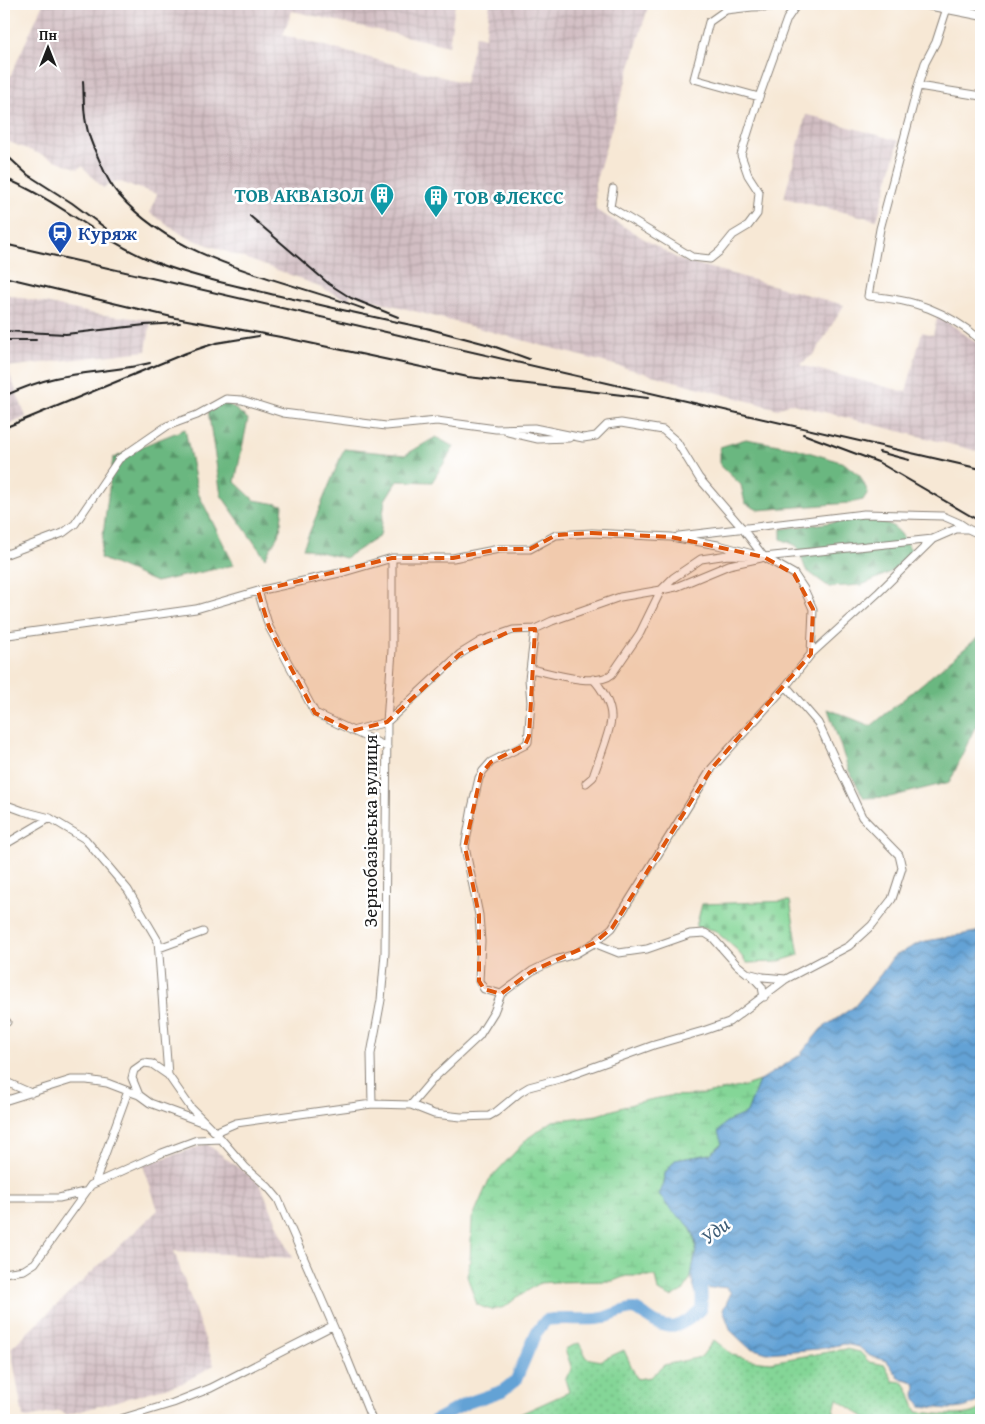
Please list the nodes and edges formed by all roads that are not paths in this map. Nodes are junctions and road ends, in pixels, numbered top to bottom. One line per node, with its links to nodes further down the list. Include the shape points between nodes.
1 (930, 4): 3 (main road)
2 (796, 5): 7 (street, via 787,19); 7 (street, via 726,10 709,22 694,78)
3 (947, 8): 4 (main road); 5 (street)
4 (981, 15)
5 (918, 86): 6 (street); 9 (street, via 880,229 868,296 933,309)
6 (981, 96)
7 (759, 97): 8 (street, via 741,155 759,192 757,214 710,259 692,257 610,206)
8 (613, 189)
9 (981, 340)
10 (742, 528): 11 (street, via 864,514 943,516); 13 (street); 15 (street, via 699,478 677,442 663,430 621,423 607,425 596,436 583,438 534,428 496,429 437,421 386,426 284,413 242,400 226,399 167,426 119,459 75,524 63,533); 16 (street)
11 (968, 528): 12 (street); 14 (street, via 956,529)
12 (981, 535)
13 (671, 537): 16 (street); 17 (street, via 592,533 556,535 530,549 499,549 453,558)
14 (933, 539): 16 (street); 22 (street)
15 (4, 555)
16 (764, 557): 18 (street, via 730,565); 18 (street, via 728,555 701,559); 22 (street, via 794,574 804,589 813,609)
17 (392, 558): 19 (street); 26 (street, Зернобазівська вулиця, via 392,650)
18 (661, 590): 20 (street, via 620,597); 24 (street, via 640,633 612,674)
19 (258, 591): 21 (street, via 196,609); 27 (street, via 269,627 315,713)
20 (535, 629): 23 (street); 26 (street, via 513,630 481,641 460,654)
21 (4, 633)
22 (811, 654): 25 (street)
23 (531, 669): 24 (street); 38 (street, via 528,742 491,762 482,771 465,847 480,933 479,981 484,989)
24 (593, 680): 29 (street, via 603,694 611,717 593,776)
25 (786, 686): 34 (street, via 712,768 616,922); 37 (street, via 818,723 862,817 899,855 902,868 892,899 872,925 849,946)
26 (387, 722): 27 (street); 28 (street, Зернобазівська вулиця)
27 (352, 731): 28 (street)
28 (387, 748): 46 (street, Зернобазівська вулиця, via 385,953 371,1054)
29 (586, 783)
30 (4, 804): 31 (street)
31 (50, 818): 32 (street); 35 (street, via 85,839 128,890)
32 (4, 845)
33 (203, 932): 35 (street)
34 (594, 943): 36 (street, via 619,953 705,933); 38 (street, via 532,971)
35 (159, 948): 40 (street)
36 (751, 975): 37 (street); 39 (street, via 762,987)
37 (786, 979): 39 (street)
38 (501, 994): 47 (street, via 479,1036 434,1078)
39 (764, 997): 47 (street, via 729,1022 529,1088 489,1116 434,1114)
40 (168, 1075): 44 (street, via 152,1064 140,1064 132,1078); 48 (street)
41 (4, 1081): 43 (street)
42 (128, 1091): 43 (street, via 107,1083 71,1080); 44 (street); 51 (street)
43 (31, 1093): 45 (street)
44 (139, 1095): 48 (street, via 150,1103)
45 (4, 1101)
46 (372, 1104): 47 (street); 49 (street, via 236,1123)
47 (411, 1105)
48 (205, 1124): 49 (street)
49 (215, 1132): 50 (street)
50 (221, 1139): 51 (street, via 197,1140); 55 (street, via 278,1199)
51 (95, 1182): 52 (street)
52 (84, 1192): 53 (street, via 59,1198); 54 (street, via 35,1264 24,1270)
53 (4, 1198)
54 (5, 1272)
55 (332, 1326): 56 (street, via 211,1388); 57 (street)
56 (117, 1420)
57 (372, 1420)

